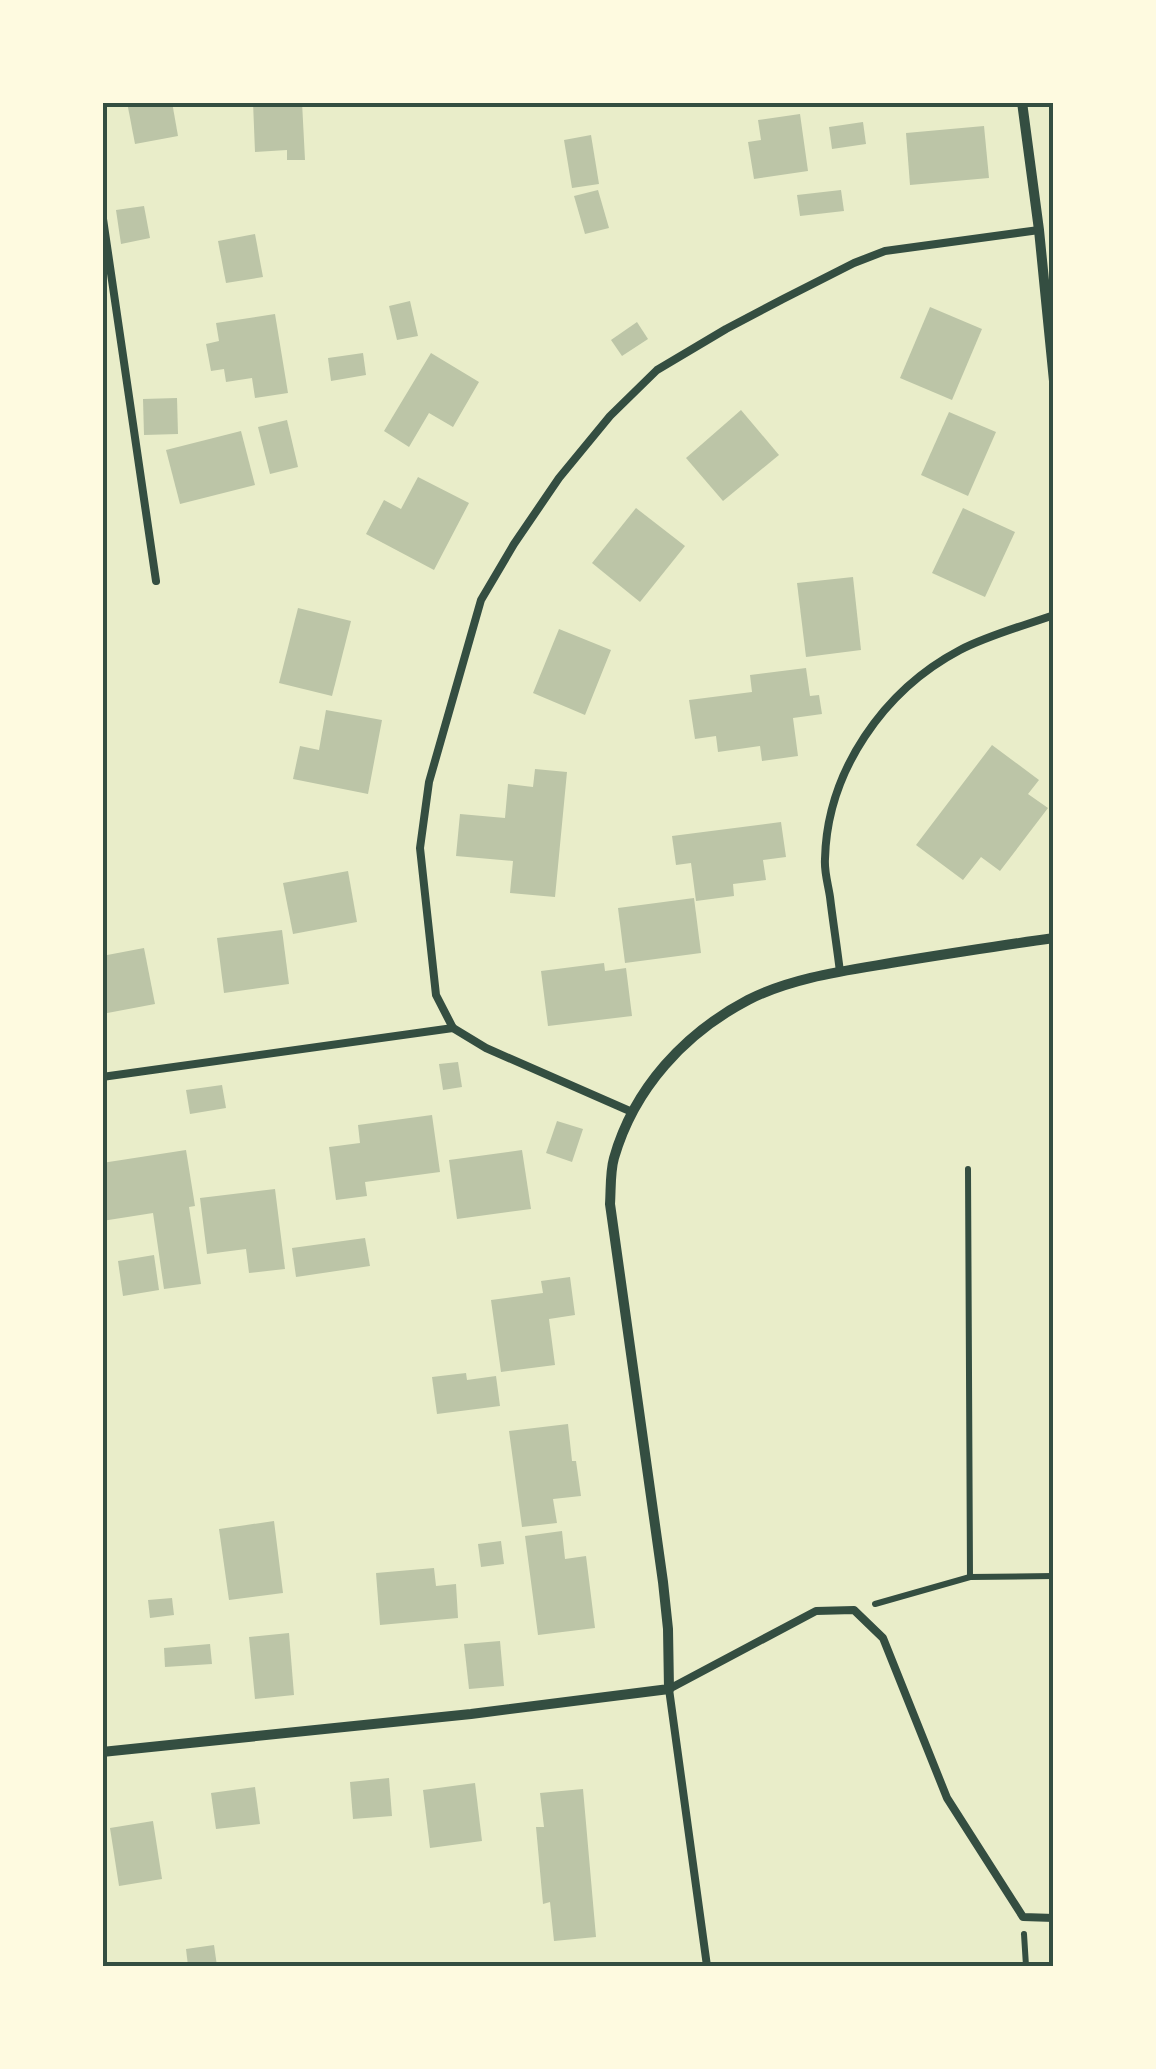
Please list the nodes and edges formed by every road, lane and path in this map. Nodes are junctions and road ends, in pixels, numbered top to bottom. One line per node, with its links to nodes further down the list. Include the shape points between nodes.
1 (1022, 102): 3 (street)
2 (102, 212): 5 (lane)
3 (1039, 230): 4 (street); 9 (lane, via 885,251 783,299 658,370 559,478 481,600 429,782 420,848 436,996)
4 (1054, 381)
5 (156, 581)
6 (1054, 615): 8 (lane, via 962,648 930,669 895,698 854,751 836,797 824,860)
7 (1054, 938): 8 (street)
8 (840, 972): 11 (street, via 750,1000 696,1033)
9 (452, 1028): 10 (lane); 11 (lane)
10 (102, 1077)
11 (632, 1112): 16 (street, via 613,1160 610,1204 663,1582)
12 (968, 1168): 14 (path)
13 (1054, 1576): 14 (path)
14 (970, 1578): 15 (path)
15 (854, 1610): 16 (lane, via 816,1612); 18 (lane, via 883,1638 947,1798)
16 (668, 1689): 17 (street); 20 (lane)
17 (102, 1752)
18 (1023, 1918): 19 (lane); 21 (path)
19 (1054, 1918)
20 (707, 1966)
21 (1026, 1966)

